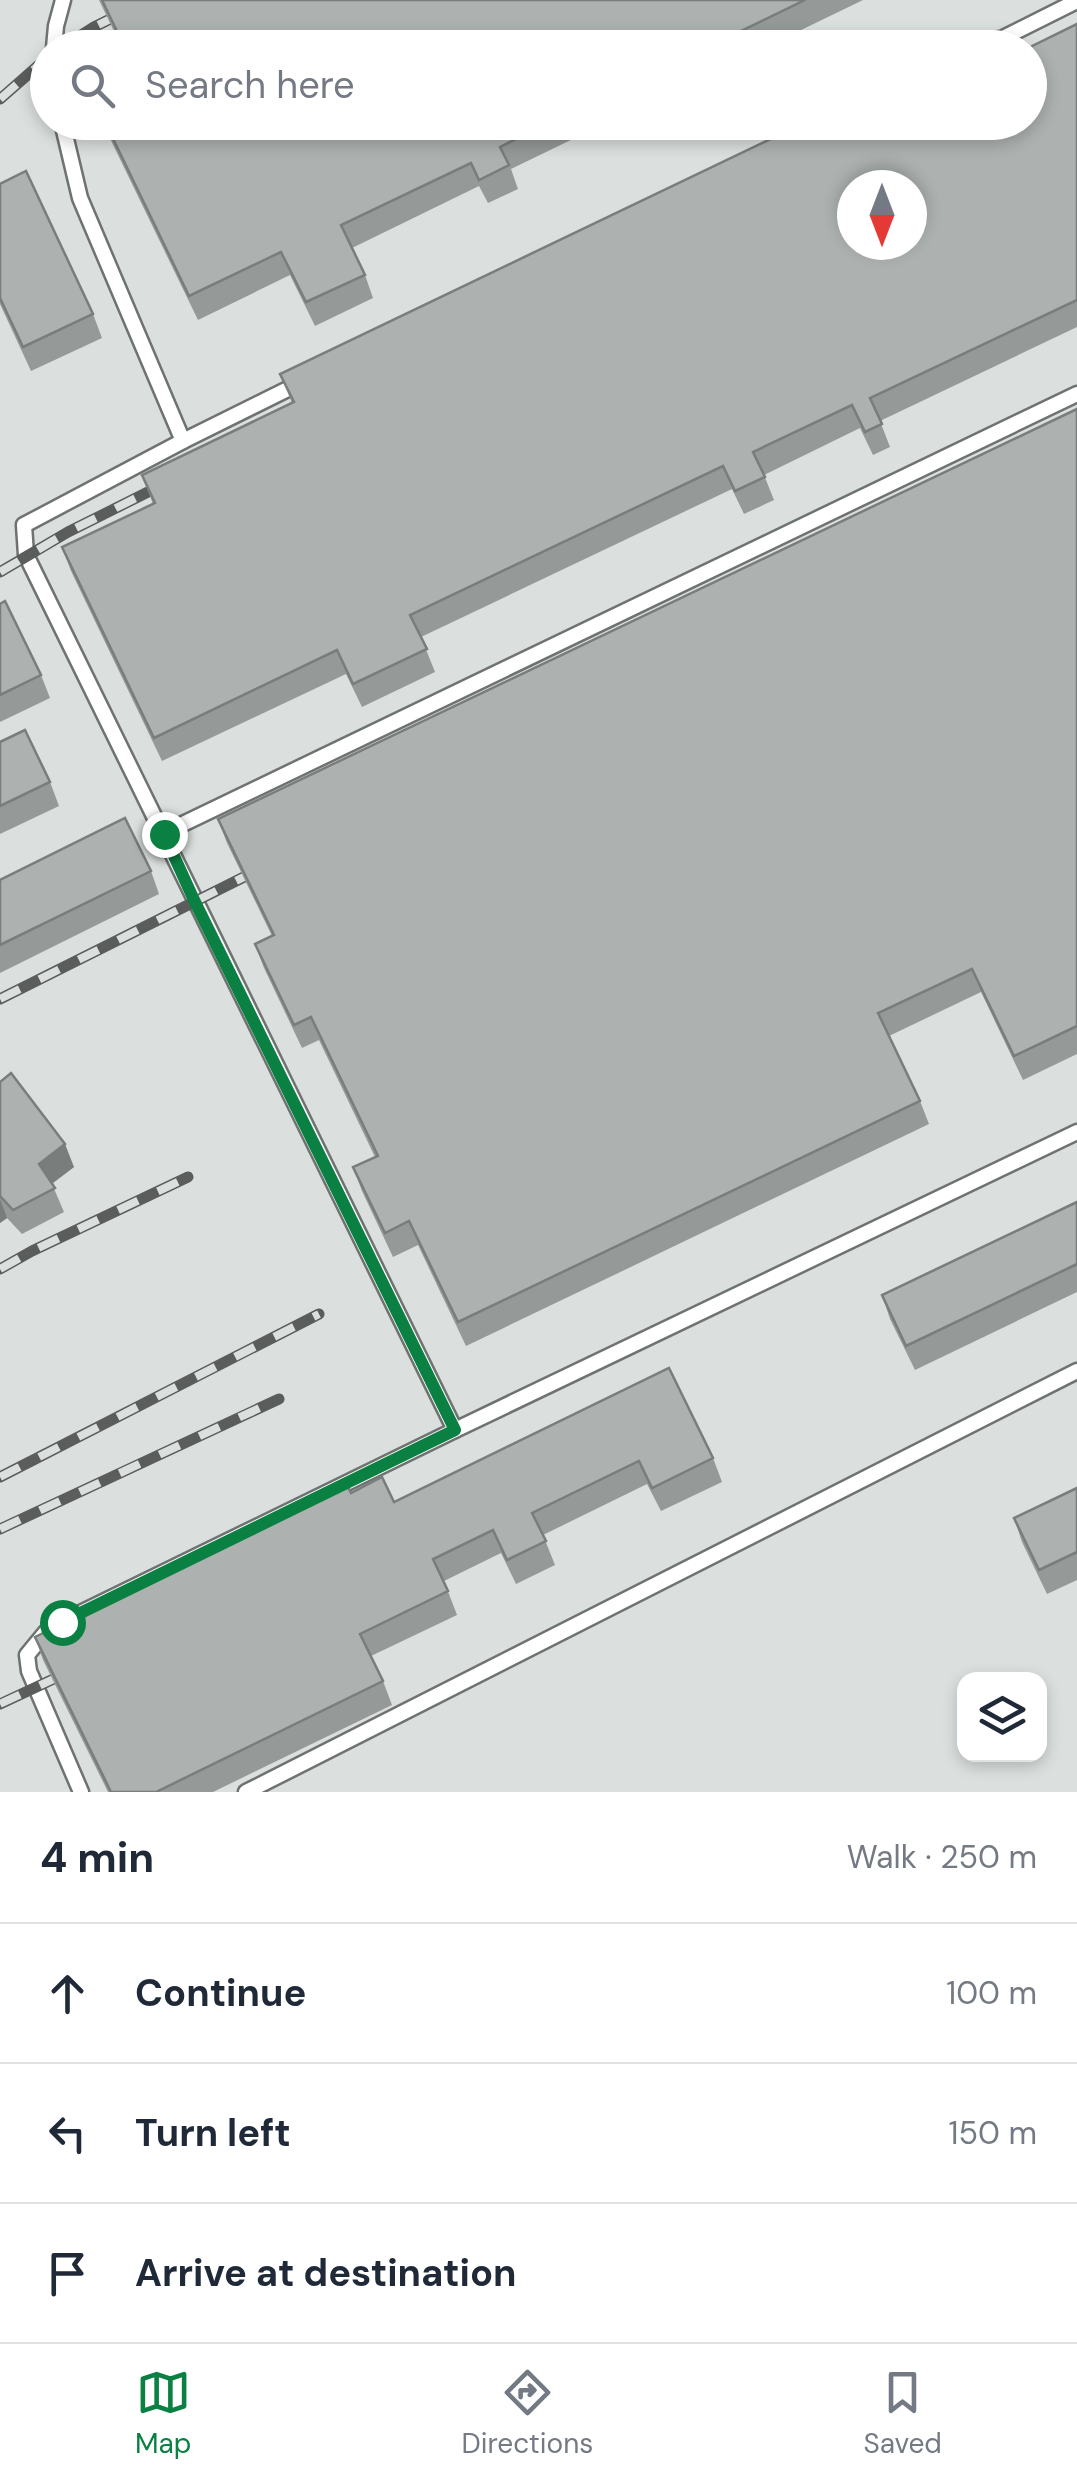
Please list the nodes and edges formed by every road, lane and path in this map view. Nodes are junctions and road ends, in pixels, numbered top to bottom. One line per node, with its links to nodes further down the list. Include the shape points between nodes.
1 (63, 0): 3 (lane)
2 (1077, 2): 4 (lane)
3 (56, 30)
4 (1020, 30)
5 (66, 140): 8 (lane, via 80,198)
6 (306, 380): 8 (lane)
7 (1077, 394): 9 (lane)
8 (183, 441): 9 (lane, via 24,525 26,556)
9 (164, 834): 12 (lane)
10 (1077, 1132): 12 (lane)
11 (1077, 1371): 14 (lane)
12 (455, 1430): 13 (lane, via 46,1632 27,1655 29,1670)
13 (81, 1792)
14 (246, 1792)

